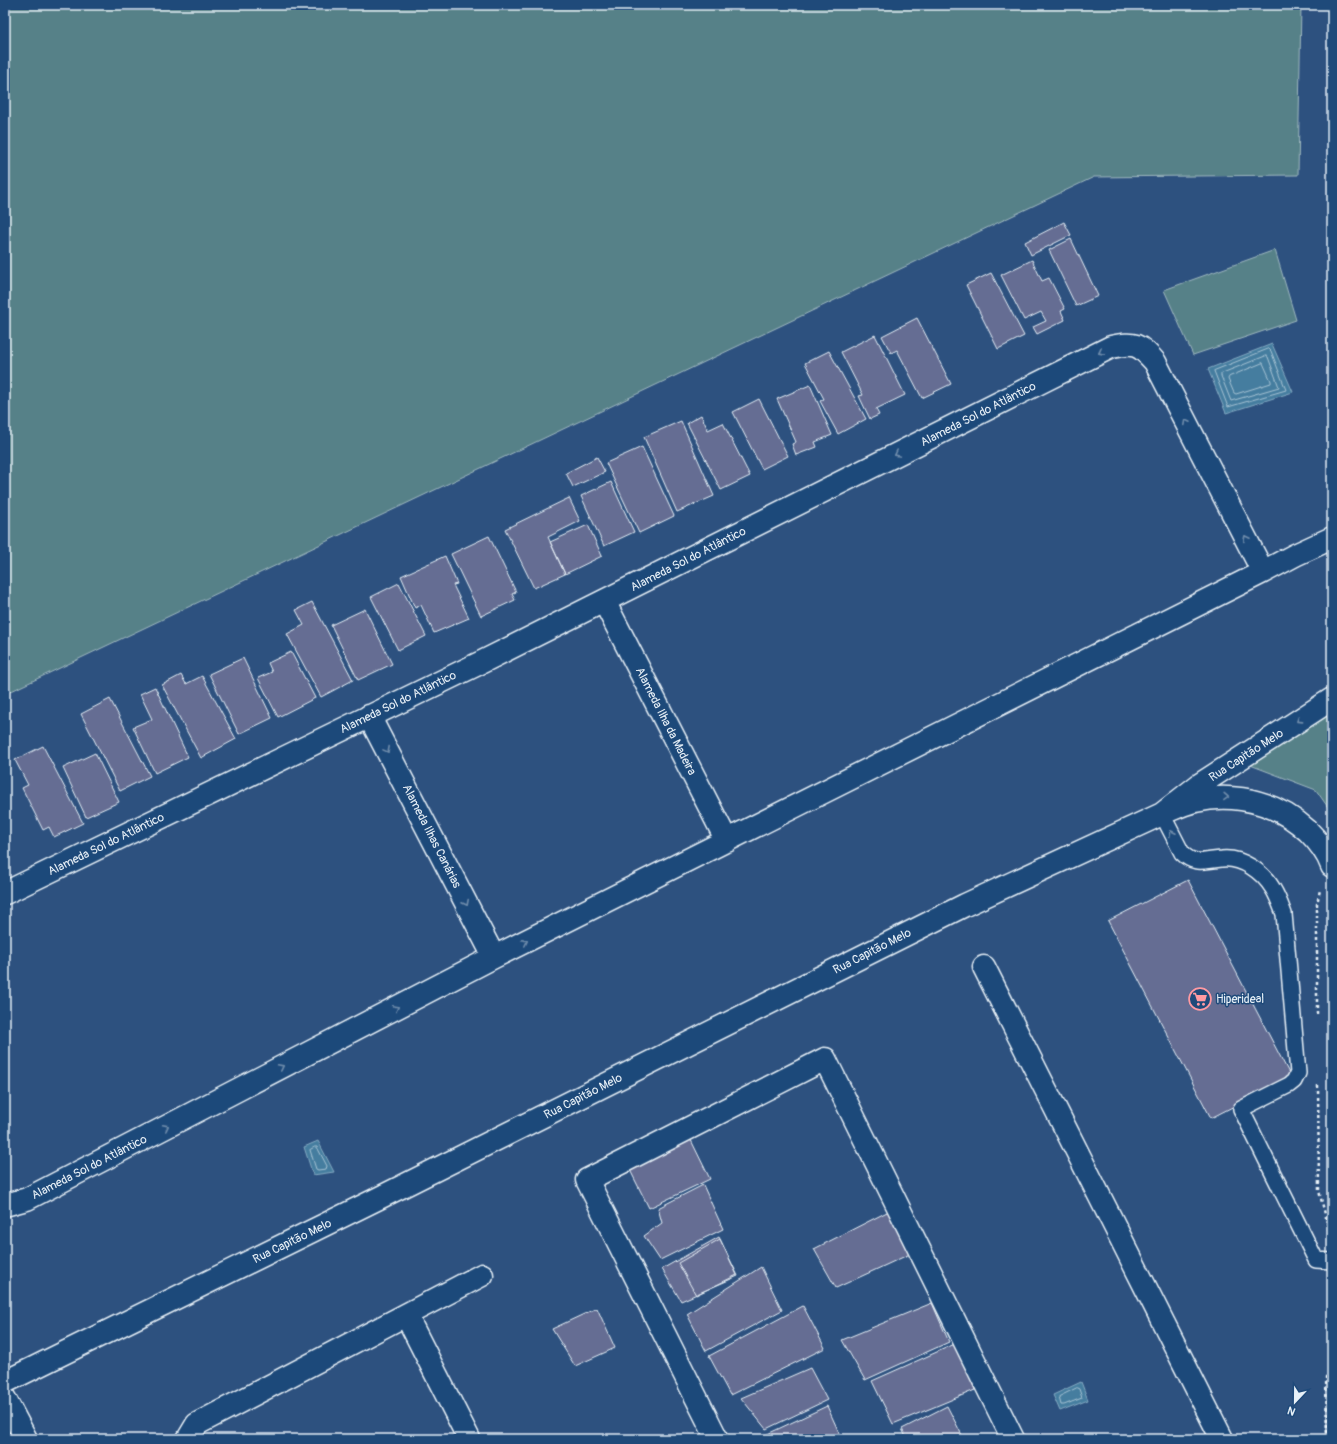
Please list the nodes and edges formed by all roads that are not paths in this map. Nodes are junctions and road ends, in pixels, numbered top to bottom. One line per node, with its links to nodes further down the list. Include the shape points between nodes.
1 (1332, 538): 2 (street, Alameda Sol do Atlântico)
2 (1264, 572): 3 (street, Alameda Sol do Atlântico, one-way to 3, via 1155,362 1142,348 1127,343 1111,347); 7 (street, Alameda Sol do Atlântico)
3 (604, 601): 5 (street, Alameda Sol do Atlântico); 7 (street, Alameda Ilha da Madeira)
4 (1332, 699): 6 (street, Rua Capitão Melo, one-way to 6, via 1199,785)
5 (369, 716): 9 (street, Alameda Sol do Atlântico); 10 (street, Alameda Ilhas Canárias, one-way to 10)
6 (1162, 814): 8 (street, Rua Capitão Melo, one-way to 8, via 1181,804 1201,799 1222,797 1264,804 1284,812 1301,824 1316,839); 13 (lane, one-way to 6, via 1316,1260 1241,1110 1294,1081 1298,1073 1284,914 1272,888 1248,865 1224,859 1196,862 1190,860 1182,853); 16 (street, Rua Capitão Melo, via 965,905)
7 (727, 841): 10 (street, Alameda Sol do Atlântico, one-way to 7)
8 (1332, 866)
9 (5, 893)
10 (494, 957): 12 (street, Alameda Sol do Atlântico, one-way to 10, via 27,1199)
11 (984, 967): 23 (street)
12 (5, 1206)
13 (1332, 1261)
14 (482, 1275): 15 (street)
15 (406, 1315): 19 (street, via 197,1424); 20 (street)
16 (5, 1382)
17 (5, 1399): 18 (street)
18 (26, 1439)
19 (188, 1439)
20 (469, 1439)
21 (717, 1439): 22 (street, via 587,1180 825,1059)
22 (1013, 1439)
23 (1222, 1439)

